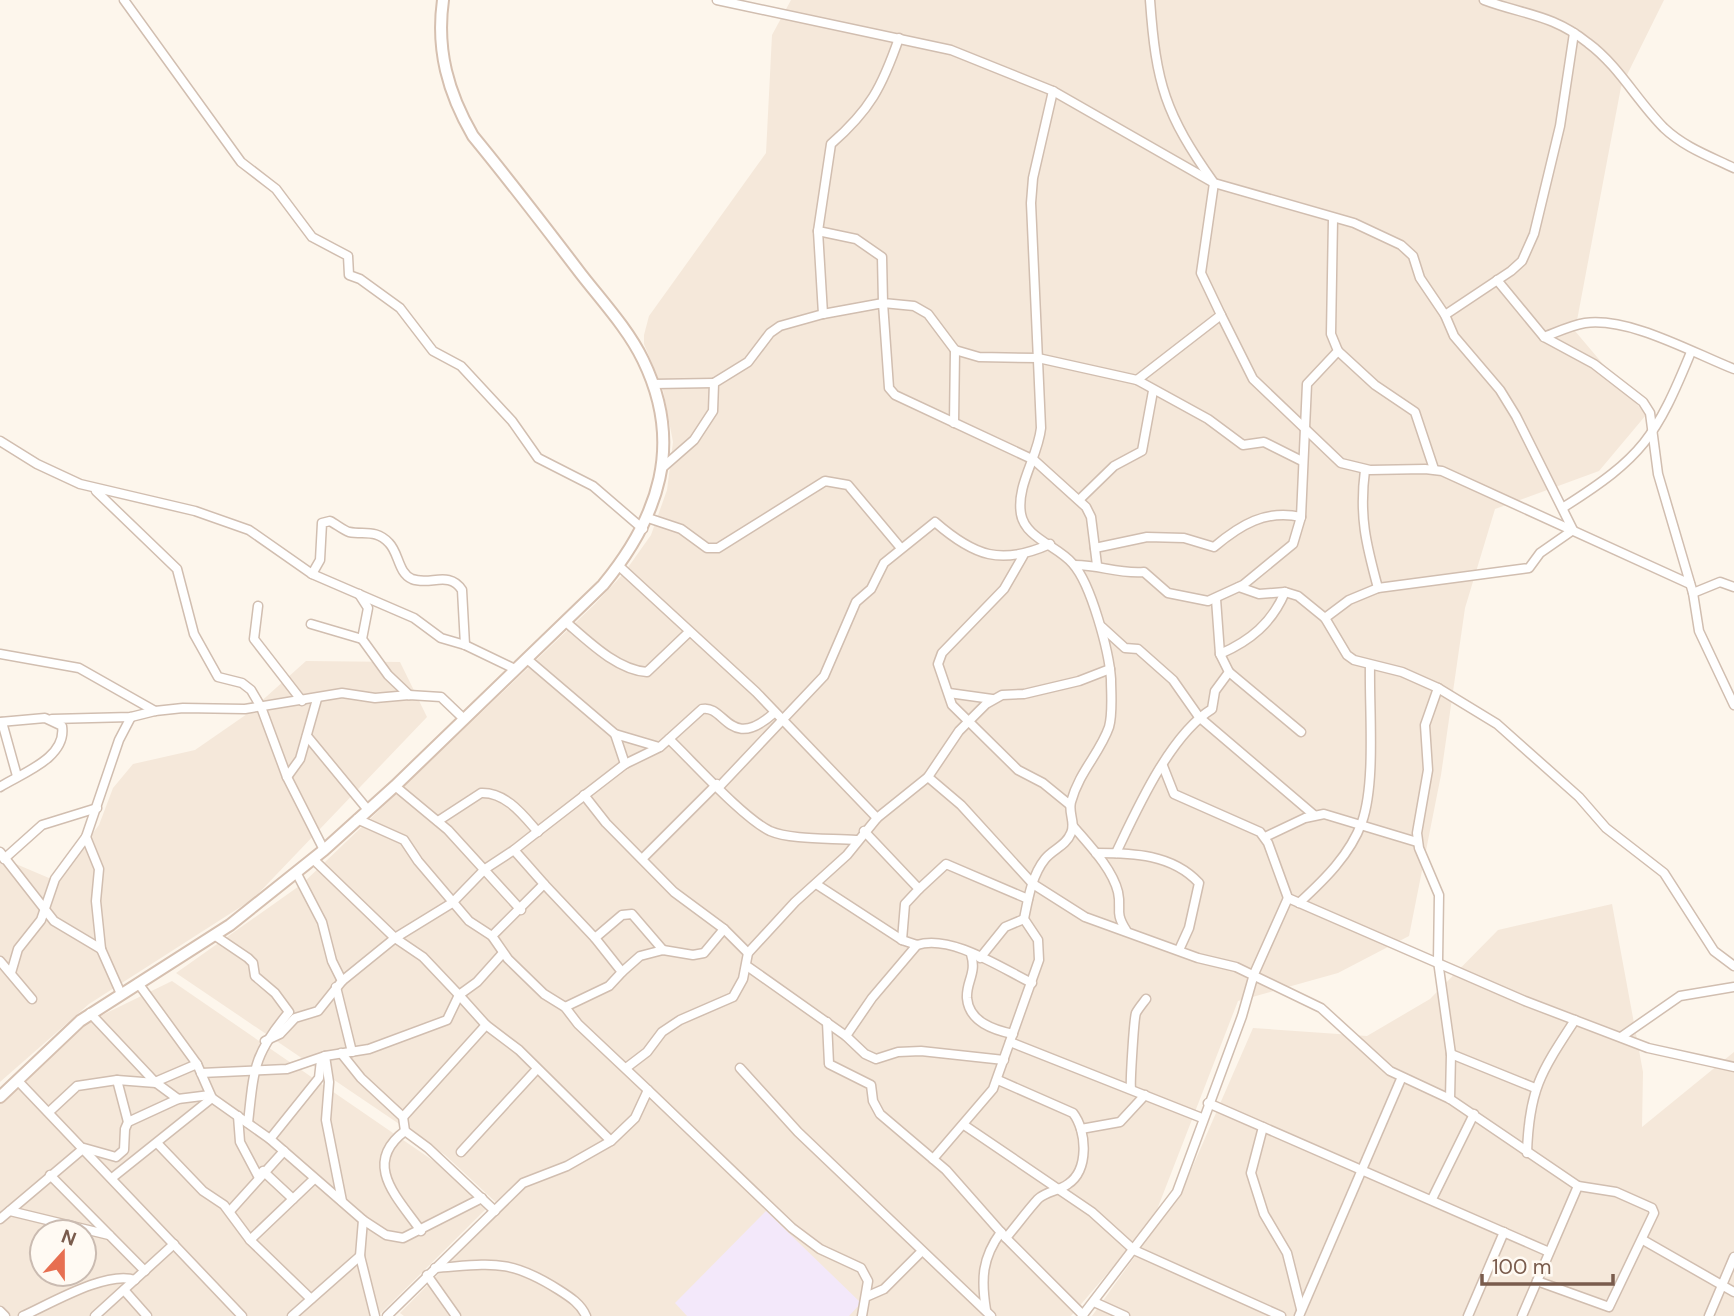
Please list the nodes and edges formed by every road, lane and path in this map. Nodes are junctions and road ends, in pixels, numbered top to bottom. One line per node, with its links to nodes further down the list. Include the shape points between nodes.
1 (124, 0): 42 (street, via 241,162 276,189 312,237 348,256 349,275 400,308 433,351 461,366 512,421 538,458 593,486)
2 (443, 0): 26 (main road, via 440,48 461,115 619,324)
3 (717, 0): 7 (street)
4 (1150, 0): 10 (street, via 1159,82 1184,141)
5 (1484, 0): 6 (street, via 1552,19)
6 (1574, 33): 9 (street, via 1605,57 1665,129 1691,149); 13 (street, via 1541,213 1522,261)
7 (900, 38): 8 (street, via 951,50); 12 (street, via 860,119 831,144)
8 (1053, 90): 10 (street); 22 (street, via 1032,178)
9 (1734, 168)
10 (1214, 183): 11 (street); 16 (street, via 1201,273)
11 (1333, 219): 17 (street, via 1354,223 1401,245 1413,256 1428,293); 20 (street, via 1331,334)
12 (818, 231): 14 (street, via 856,239 882,257); 15 (street)
13 (1497, 281): 17 (street); 18 (street)
14 (883, 303): 15 (street); 19 (street, via 914,306 928,314); 28 (street, via 888,388)
15 (823, 314): 25 (street, via 780,326 748,362)
16 (1221, 315): 24 (street); 29 (street, via 1253,379)
17 (1445, 315): 39 (street, via 1454,336 1517,416)
18 (1544, 337): 21 (street, via 1585,323 1610,324); 30 (street, via 1594,364 1643,402 1650,413)
19 (955, 350): 22 (street, via 979,357); 28 (street)
20 (1338, 351): 29 (street, via 1307,384); 35 (street, via 1375,385 1415,412)
21 (1691, 352): 23 (street); 30 (street)
22 (1038, 358): 24 (street); 32 (street, via 1041,428)
23 (1734, 369)
24 (1137, 380): 27 (street)
25 (714, 383): 26 (street); 34 (street, via 713,411 694,440)
26 (653, 384): 34 (main road, via 663,432)
27 (1153, 391): 33 (street, via 1208,419 1243,445 1264,442); 38 (street, via 1142,451 1114,466)
28 (954, 422): 32 (street)
29 (1304, 428): 33 (street); 36 (street, via 1341,463)
30 (1651, 438): 39 (street, via 1633,458); 55 (street)
31 (0, 441): 37 (street, via 37,464)
32 (1034, 460): 38 (street); 44 (street, via 1021,493 1022,523)
33 (1302, 461): 40 (street)
34 (662, 468): 41 (main road)
35 (1434, 469): 36 (street); 43 (street)
36 (1365, 470): 54 (street, via 1362,527)
37 (94, 489): 51 (street, via 223,519 249,530); 81 (street, via 172,562 188,601 194,634 218,677 246,686)
38 (1079, 500): 46 (street, via 1091,517)
39 (1564, 507): 43 (street)
40 (1301, 517): 46 (street, via 1270,514 1239,526 1214,547 1184,538 1147,537); 52 (street, via 1293,544)
41 (649, 518): 42 (main road); 45 (street, via 681,529 707,548 718,548 825,481 836,481 848,485)
42 (643, 529): 50 (main road)
43 (1573, 530): 54 (street, via 1541,553 1529,568); 55 (street)
44 (1050, 544): 47 (street); 48 (street)
45 (900, 547): 47 (street, via 934,522 962,546); 83 (street, via 884,563 871,589 856,602 824,676)
46 (1095, 548): 49 (street)
47 (1023, 556): 75 (street, via 1004,589 942,653 938,664)
48 (1075, 565): 49 (street); 63 (street)
49 (1097, 565): 58 (street, via 1121,574 1144,572 1168,593)
50 (619, 566): 61 (main road); 64 (street)
51 (312, 574): 57 (street); 66 (street, via 320,560 322,523 330,521 350,532 368,531 390,543 405,575 458,584)
52 (1239, 587): 56 (street, via 1259,594); 58 (street)
53 (1734, 587): 55 (street, via 1720,582)
54 (1378, 588): 60 (street, via 1349,600)
55 (1691, 588): 80 (street, via 1705,649)
56 (1285, 592): 60 (street, via 1298,596); 68 (street, via 1278,610 1256,634)
57 (359, 594): 65 (street, via 368,608); 66 (street, via 414,618 440,638)
58 (1216, 599): 68 (street)
59 (258, 606): 79 (street, via 254,639)
60 (1325, 618): 70 (street, via 1347,654)
61 (566, 622): 64 (street, via 611,657 647,672); 69 (main road)
62 (311, 624): 65 (street)
63 (1101, 627): 71 (street); 85 (street, via 1125,648 1138,649 1173,680)
64 (689, 632): 83 (street)
65 (362, 639): 76 (street)
66 (465, 645): 72 (street)
67 (0, 654): 82 (street, via 79,668)
68 (1220, 654): 73 (street)
69 (527, 659): 72 (main road); 91 (street)
70 (1370, 665): 74 (street, via 1402,672); 111 (street, via 1369,772)
71 (1110, 669): 78 (street, via 1079,681); 104 (street, via 1109,727 1078,778)
72 (515, 670): 87 (main road)
73 (1229, 672): 85 (street, via 1215,691 1212,709); 90 (street)
74 (1438, 688): 118 (street, via 1425,725 1428,770); 157 (street, via 1497,724 1579,797 1606,828 1664,873 1714,951)
75 (949, 693): 78 (street); 88 (street, via 952,705)
76 (409, 695): 77 (street, via 375,698 342,693); 87 (street, via 446,699)
77 (317, 699): 79 (street); 92 (street)
78 (992, 699): 88 (street)
79 (302, 701): 81 (street)
80 (1734, 705)
81 (261, 707): 82 (street); 98 (street)
82 (155, 710): 84 (street)
83 (778, 715): 93 (street, via 740,730 729,727 712,710 702,709); 101 (street); 108 (street)
84 (131, 717): 86 (street); 105 (street)
85 (1199, 717): 96 (street); 107 (street)
86 (52, 719): 89 (street); 97 (street, via 62,726 57,749)
87 (464, 719): 100 (main road)
88 (967, 721): 99 (street); 104 (street, via 1018,770)
89 (1, 722): 97 (street)
90 (1301, 732)
91 (615, 734): 94 (street); 95 (street)
92 (307, 736): 98 (street, via 300,759); 106 (street)
93 (669, 739): 94 (street); 101 (street)
94 (660, 747): 95 (street)
95 (625, 764): 103 (street)
96 (1163, 766): 116 (street, via 1174,794); 122 (street, via 1148,785)
97 (17, 776): 102 (street)
98 (287, 777): 119 (street)
99 (928, 777): 108 (street); 130 (street, via 961,805)
100 (395, 786): 106 (main road); 110 (street)
101 (718, 786): 117 (street, via 769,831); 125 (street)
102 (0, 787)
103 (584, 795): 114 (street); 125 (street)
104 (1070, 805): 112 (street)
105 (97, 808): 115 (street); 123 (street, via 42,825)
106 (368, 810): 109 (main road)
107 (1314, 815): 111 (street); 116 (street)
108 (877, 818): 113 (street)
109 (357, 819): 119 (main road); 134 (street, via 404,840)
110 (438, 821): 114 (street, via 488,793 509,802); 126 (street)
111 (1362, 823): 118 (street); 135 (street, via 1339,863)
112 (1073, 826): 121 (street); 130 (street, via 1068,839 1045,858)
113 (864, 831): 117 (street); 131 (street)
114 (538, 832): 120 (street)
115 (86, 837): 136 (street, via 55,879); 147 (street, via 99,869 96,901)
116 (1265, 837): 132 (street)
117 (856, 840): 129 (street)
118 (1417, 842): 155 (street, via 1439,895)
119 (324, 850): 124 (main road)
120 (514, 850): 126 (street); 128 (street)
121 (1096, 853): 122 (street); 140 (street, via 1118,893 1117,916)
122 (1116, 853): 149 (street, via 1134,852 1163,860 1199,883)
123 (2, 856): 136 (street)
124 (313, 859): 127 (main road); 143 (street)
125 (643, 859): 139 (street, via 683,900)
126 (485, 869): 134 (street); 137 (street)
127 (296, 872): 141 (main road); 163 (street, via 322,922)
128 (544, 884): 137 (street); 144 (street)
129 (816, 884): 145 (street); 151 (street)
130 (1033, 884): 133 (street); 140 (street, via 1086,917)
131 (919, 889): 133 (street, via 946,864); 145 (street, via 905,904)
132 (1288, 898): 135 (street); 160 (street)
133 (1028, 899): 138 (street)
134 (452, 902): 142 (street, via 470,922); 143 (street)
135 (1299, 903): 155 (street)
136 (44, 907): 147 (street, via 68,932); 159 (street, via 35,932 18,949)
137 (521, 910): 142 (street)
138 (1024, 919): 153 (street, via 1005,927); 161 (street, via 1041,950)
139 (724, 929): 148 (street, via 704,953); 151 (street)
140 (1126, 930): 149 (street)
141 (214, 935): 162 (main road); 177 (street, via 248,958 255,976 289,1012)
142 (492, 936): 150 (street)
143 (396, 938): 163 (street); 166 (street, via 423,957)
144 (596, 938): 148 (street, via 622,915 632,914); 158 (street)
145 (902, 940): 146 (street)
146 (917, 946): 152 (street, via 929,941 950,944); 174 (street)
147 (101, 949): 165 (street)
148 (663, 950): 158 (street, via 640,956)
149 (1179, 950): 160 (street)
150 (503, 953): 166 (street); 169 (street, via 544,994)
151 (748, 953): 156 (street)
152 (971, 954): 153 (street); 176 (street, via 975,968 967,997 971,1009 992,1030)
153 (980, 958): 161 (street)
154 (0, 961): 159 (street)
155 (1438, 961): 171 (street); 180 (street)
156 (747, 966): 172 (street); 184 (street, via 733,997 680,1020)
157 (1734, 966)
158 (622, 972): 169 (street, via 609,986)
159 (11, 973): 167 (street)
160 (1254, 974): 189 (street, via 1330,1014); 202 (street)
161 (1032, 983): 176 (street)
162 (138, 984): 165 (main road); 186 (street)
163 (339, 984): 177 (street, via 315,1013 295,1018 280,1034); 178 (street)
164 (1734, 987): 175 (street, via 1680,996)
165 (121, 994): 170 (main road)
166 (459, 995): 173 (street); 178 (street, via 447,1020)
167 (32, 999)
168 (1146, 999): 194 (street, via 1136,1013)
169 (565, 1007): 184 (street)
170 (90, 1013): 192 (main road); 193 (street)
171 (1575, 1020): 175 (street); 195 (street)
172 (827, 1022): 174 (street); 221 (street, via 829,1064 871,1085 880,1114)
173 (486, 1025): 187 (street); 206 (street)
174 (846, 1036): 182 (street, via 876,1059 921,1051)
175 (1621, 1037): 183 (street, via 1664,1053)
176 (1011, 1038): 182 (street); 194 (street, via 1101,1080)
177 (265, 1041): 188 (street)
178 (352, 1052): 179 (street)
179 (341, 1053): 181 (street); 206 (street, via 361,1078)
180 (1451, 1054): 195 (street); 201 (street)
181 (323, 1056): 188 (street, via 287,1069); 214 (street, via 319,1078); 232 (street, via 329,1082 326,1120)
182 (1004, 1060): 191 (street)
183 (1734, 1067)
184 (626, 1068): 196 (street)
185 (740, 1068): 246 (street, via 798,1132)
186 (199, 1069): 188 (street); 193 (street); 199 (street)
187 (537, 1069): 215 (street); 219 (street)
188 (254, 1071): 209 (street)
189 (1401, 1079): 201 (street); 222 (street)
190 (117, 1080): 193 (street); 203 (street, via 77,1086); 208 (street)
191 (998, 1080): 210 (street); 212 (street, via 1073,1113)
192 (19, 1082): 197 (main road); 203 (street)
193 (155, 1083): 200 (street)
194 (1131, 1087): 198 (street)
195 (1535, 1088): 220 (street)
196 (648, 1090): 215 (street, via 635,1118); 258 (street, via 792,1228 820,1249 861,1268 868,1281)
197 (1, 1094)
198 (1145, 1095): 207 (street); 212 (street, via 1120,1122)
199 (211, 1096): 200 (street); 205 (street); 216 (street)
200 (178, 1099): 208 (street)
201 (1450, 1099): 204 (street)
202 (1208, 1103): 207 (street); 211 (street)
203 (49, 1112): 217 (street)
204 (1474, 1114): 220 (street); 231 (street)
205 (238, 1116): 209 (street); 223 (street, via 240,1142)
206 (404, 1116): 213 (street)
207 (1202, 1118): 245 (street, via 1177,1192)
208 (128, 1122): 217 (street, via 119,1156)
209 (248, 1123): 214 (street)
210 (964, 1125): 221 (street); 228 (street)
211 (1263, 1127): 222 (street); 261 (street, via 1251,1173 1264,1214 1287,1253)
212 (1081, 1129): 228 (street, via 1080,1167 1072,1181)
213 (405, 1131): 229 (street); 238 (street, via 388,1147 385,1177)
214 (270, 1139): 218 (street)
215 (611, 1140): 233 (street, via 567,1166 523,1182)
216 (158, 1144): 225 (street); 235 (street, via 203,1191)
217 (84, 1148): 224 (street); 225 (street)
218 (284, 1151): 223 (street); 226 (street)
219 (461, 1152)
220 (1527, 1153): 227 (street)
221 (933, 1159): 241 (street)
222 (1361, 1171): 231 (street); 261 (street)
223 (260, 1174): 230 (street); 235 (street)
224 (50, 1175): 234 (street); 240 (street)
225 (112, 1178): 244 (street)
226 (314, 1179): 230 (street); 232 (street)
227 (1578, 1186): 243 (street, via 1616,1192 1652,1208); 247 (street)
228 (1059, 1189): 241 (street, via 1038,1199); 245 (street)
229 (482, 1198): 233 (street); 238 (street)
230 (293, 1199): 242 (street)
231 (1432, 1199): 239 (street)
232 (342, 1202): 237 (street)
233 (495, 1210): 250 (street)
234 (9, 1211): 236 (street); 240 (street)
235 (230, 1211): 242 (street)
236 (0, 1219)
237 (363, 1220): 238 (street, via 394,1237); 248 (street)
238 (421, 1231)
239 (1504, 1232): 247 (street); 277 (street)
240 (109, 1235): 251 (street)
241 (1004, 1235): 263 (street, via 985,1258 982,1273); 265 (street)
242 (250, 1240): 259 (street)
243 (1643, 1240): 255 (street); 262 (street)
244 (174, 1244): 251 (street); 269 (street)
245 (1134, 1250): 260 (street); 276 (street)
246 (922, 1251): 258 (street, via 884,1289); 263 (street)
247 (1549, 1252): 254 (street)
248 (360, 1256): 259 (street); 271 (street)
249 (1734, 1257): 255 (street)
250 (435, 1268): 252 (street); 273 (street, via 519,1267 571,1297)
251 (145, 1271): 253 (street)
252 (427, 1275): 264 (street); 272 (street)
253 (135, 1280): 256 (street); 266 (street, via 124,1276 107,1280)
254 (1537, 1281): 262 (street); 278 (street)
255 (1721, 1287): 257 (street); 279 (street)
256 (124, 1290): 267 (street); 268 (street)
257 (1734, 1292)
258 (868, 1296): 274 (street)
259 (311, 1299): 270 (street)
260 (1094, 1302): 265 (street); 275 (street)
261 (1300, 1312)
262 (1607, 1312)
263 (989, 1313)
264 (391, 1314)
265 (1083, 1315)
266 (23, 1316)
267 (94, 1316)
268 (147, 1316)
269 (242, 1316)
270 (292, 1316)
271 (375, 1316)
272 (456, 1316)
273 (586, 1316)
274 (862, 1316)
275 (1125, 1316)
276 (1281, 1316)
277 (1468, 1316)
278 (1522, 1316)
279 (1709, 1316)

